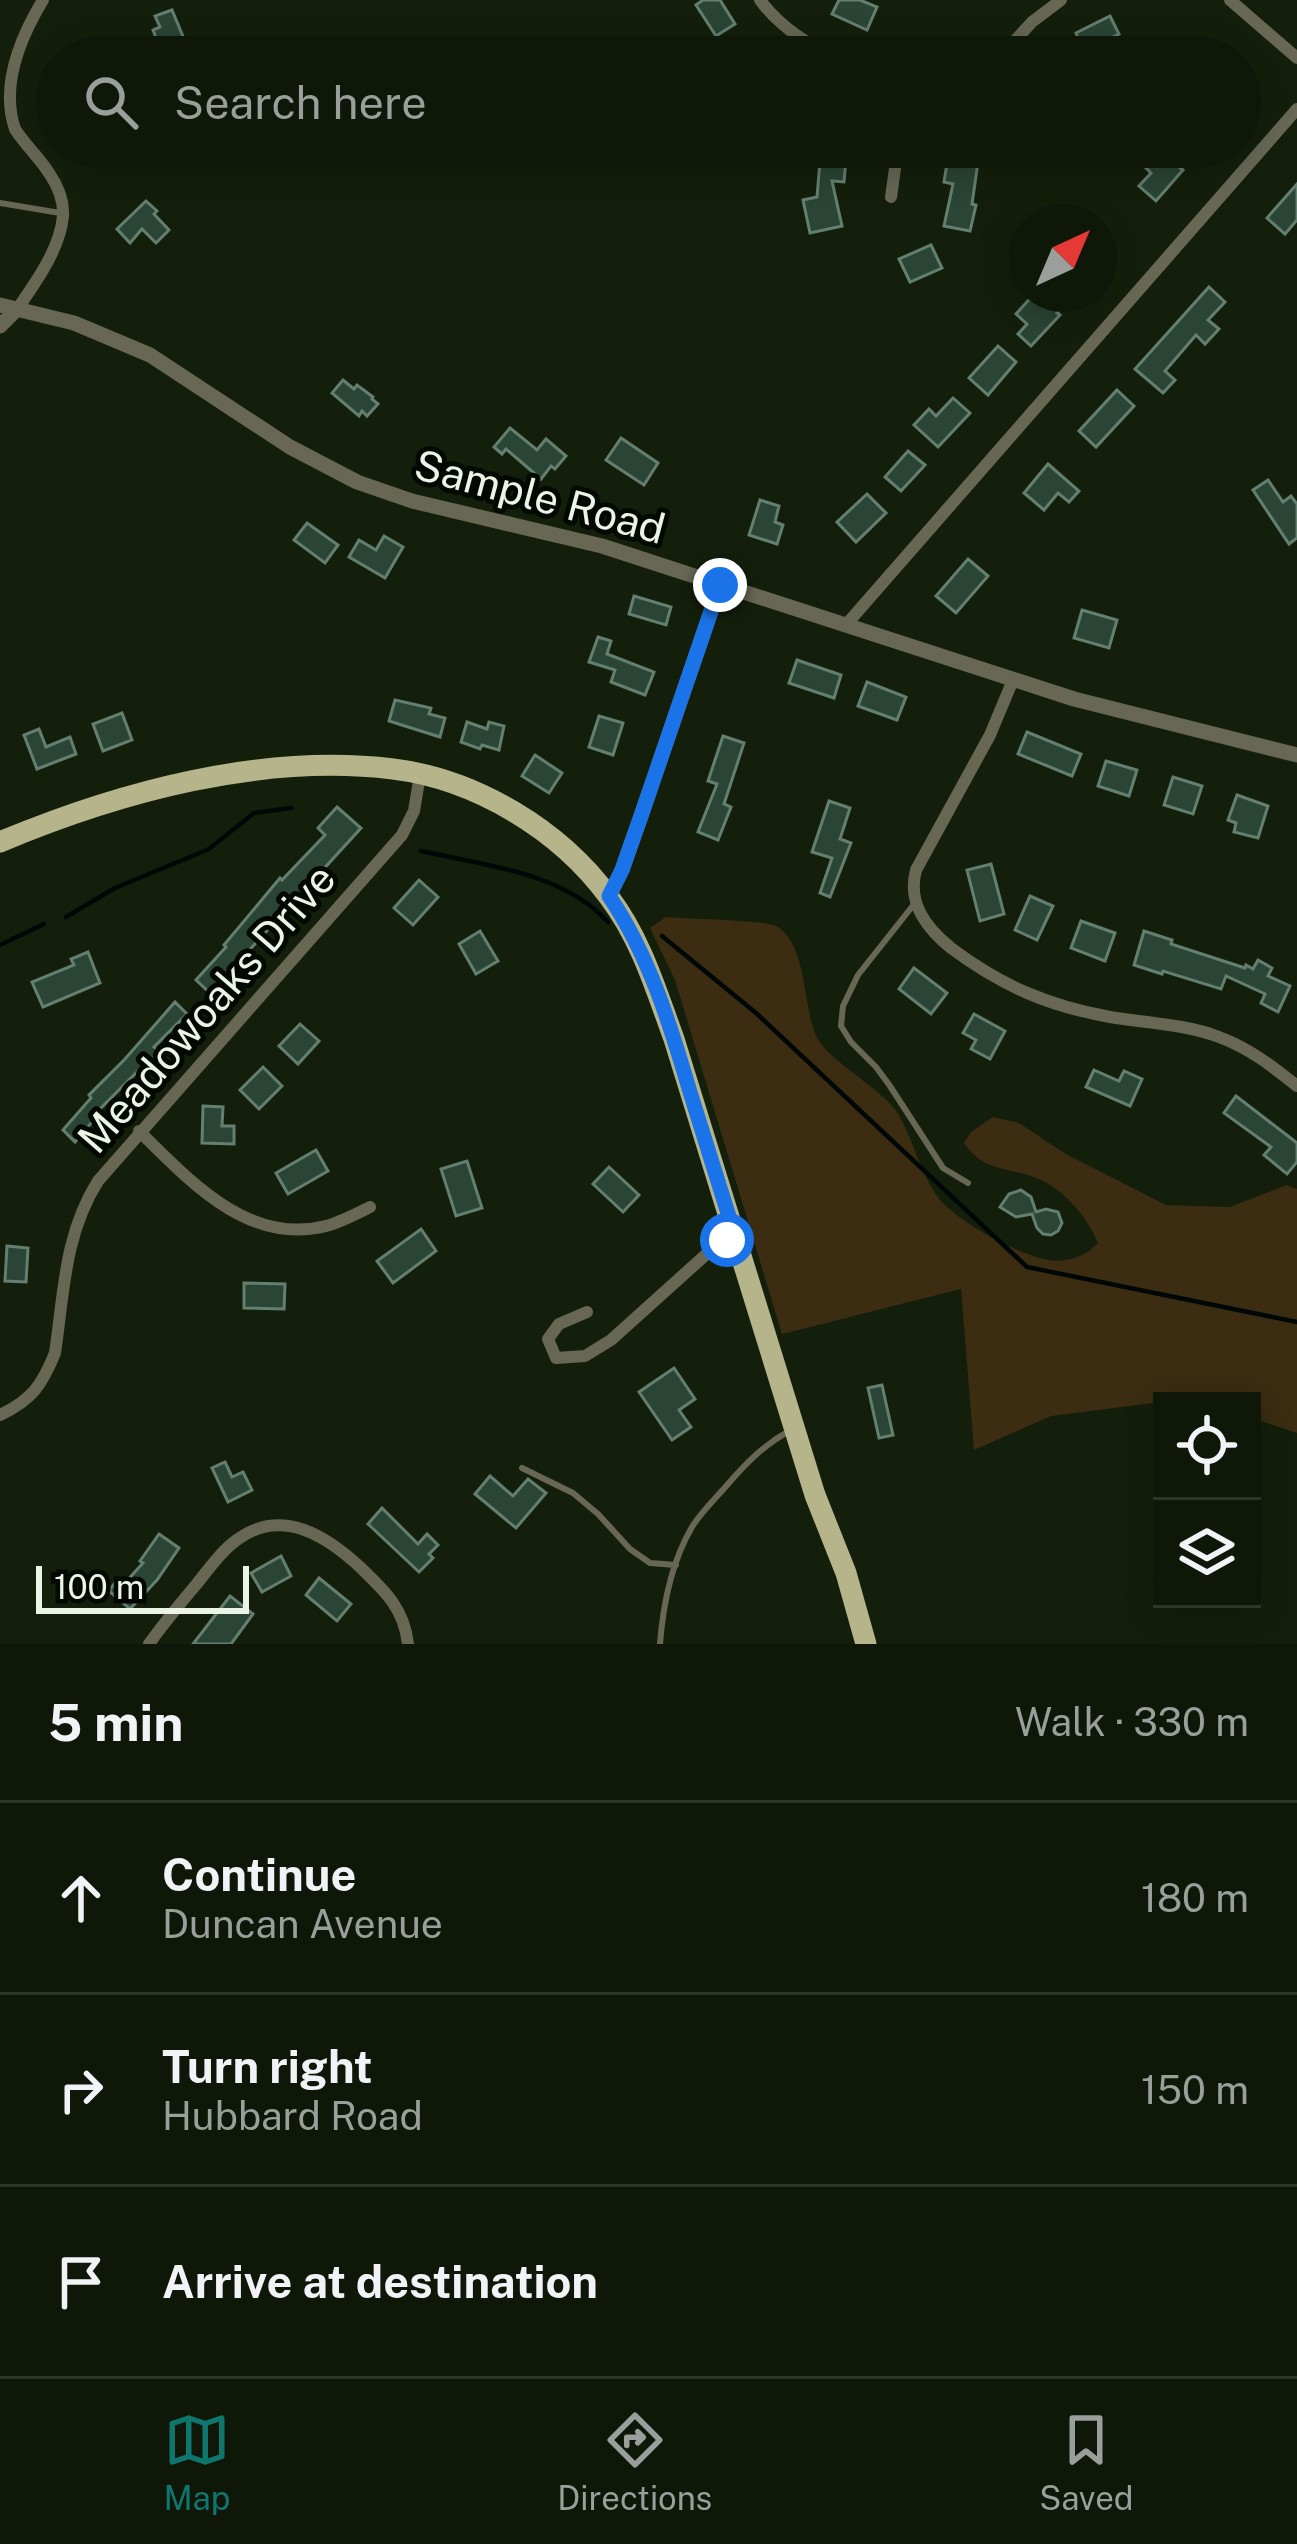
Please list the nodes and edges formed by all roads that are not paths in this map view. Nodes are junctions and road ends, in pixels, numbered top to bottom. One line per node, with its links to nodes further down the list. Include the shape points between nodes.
1 (43, 0): 10 (street, via 10,61 5,95 10,119)
2 (760, 0): 5 (street)
3 (1060, 0): 6 (street)
4 (1230, 0): 7 (street)
5 (798, 36)
6 (1019, 36)
7 (1297, 58)
8 (1297, 109): 9 (street)
9 (1261, 150)
10 (36, 155)
11 (45, 168): 16 (street)
12 (895, 168): 14 (street)
13 (1245, 168): 21 (street)
14 (890, 197)
15 (0, 203): 16 (lane)
16 (64, 213): 18 (street)
17 (0, 305): 18 (street, Sample Road)
18 (18, 308): 19 (street); 20 (street, Sample Road, via 150,355 348,479)
19 (0, 326)
20 (720, 585): 21 (street, Sample Road); 26 (street)
21 (845, 626): 22 (street, Sample Road)
22 (1013, 680): 23 (street, Sample Road); 27 (street, via 922,855)
23 (1297, 755)
24 (421, 775): 25 (main road, via 347,766 195,781 69,813); 26 (main road, via 522,817); 29 (street, Meadowoaks Drive, via 402,835)
25 (0, 842)
26 (609, 896): 32 (main road, via 653,981)
27 (915, 903): 28 (street, via 945,944 1033,998 1218,1036); 30 (lane, via 858,975 841,1026 943,1168)
28 (1297, 1086)
29 (139, 1131): 31 (street, via 218,1202 269,1228 328,1226); 34 (street, Meadowoaks Drive, via 77,1221 55,1353 42,1384)
30 (968, 1183)
31 (370, 1207)
32 (737, 1242): 33 (street, via 710,1250 611,1340 585,1356 556,1358 548,1339 559,1324); 35 (main road)
33 (587, 1312)
34 (0, 1415)
35 (794, 1428): 37 (lane, via 767,1443 709,1506); 41 (main road)
36 (523, 1468): 37 (lane, via 573,1493 650,1563)
37 (676, 1565): 40 (lane)
38 (149, 1644): 39 (street, via 234,1542 284,1526 332,1542 387,1592 402,1613)
39 (408, 1644)
40 (661, 1644)
41 (866, 1644)

